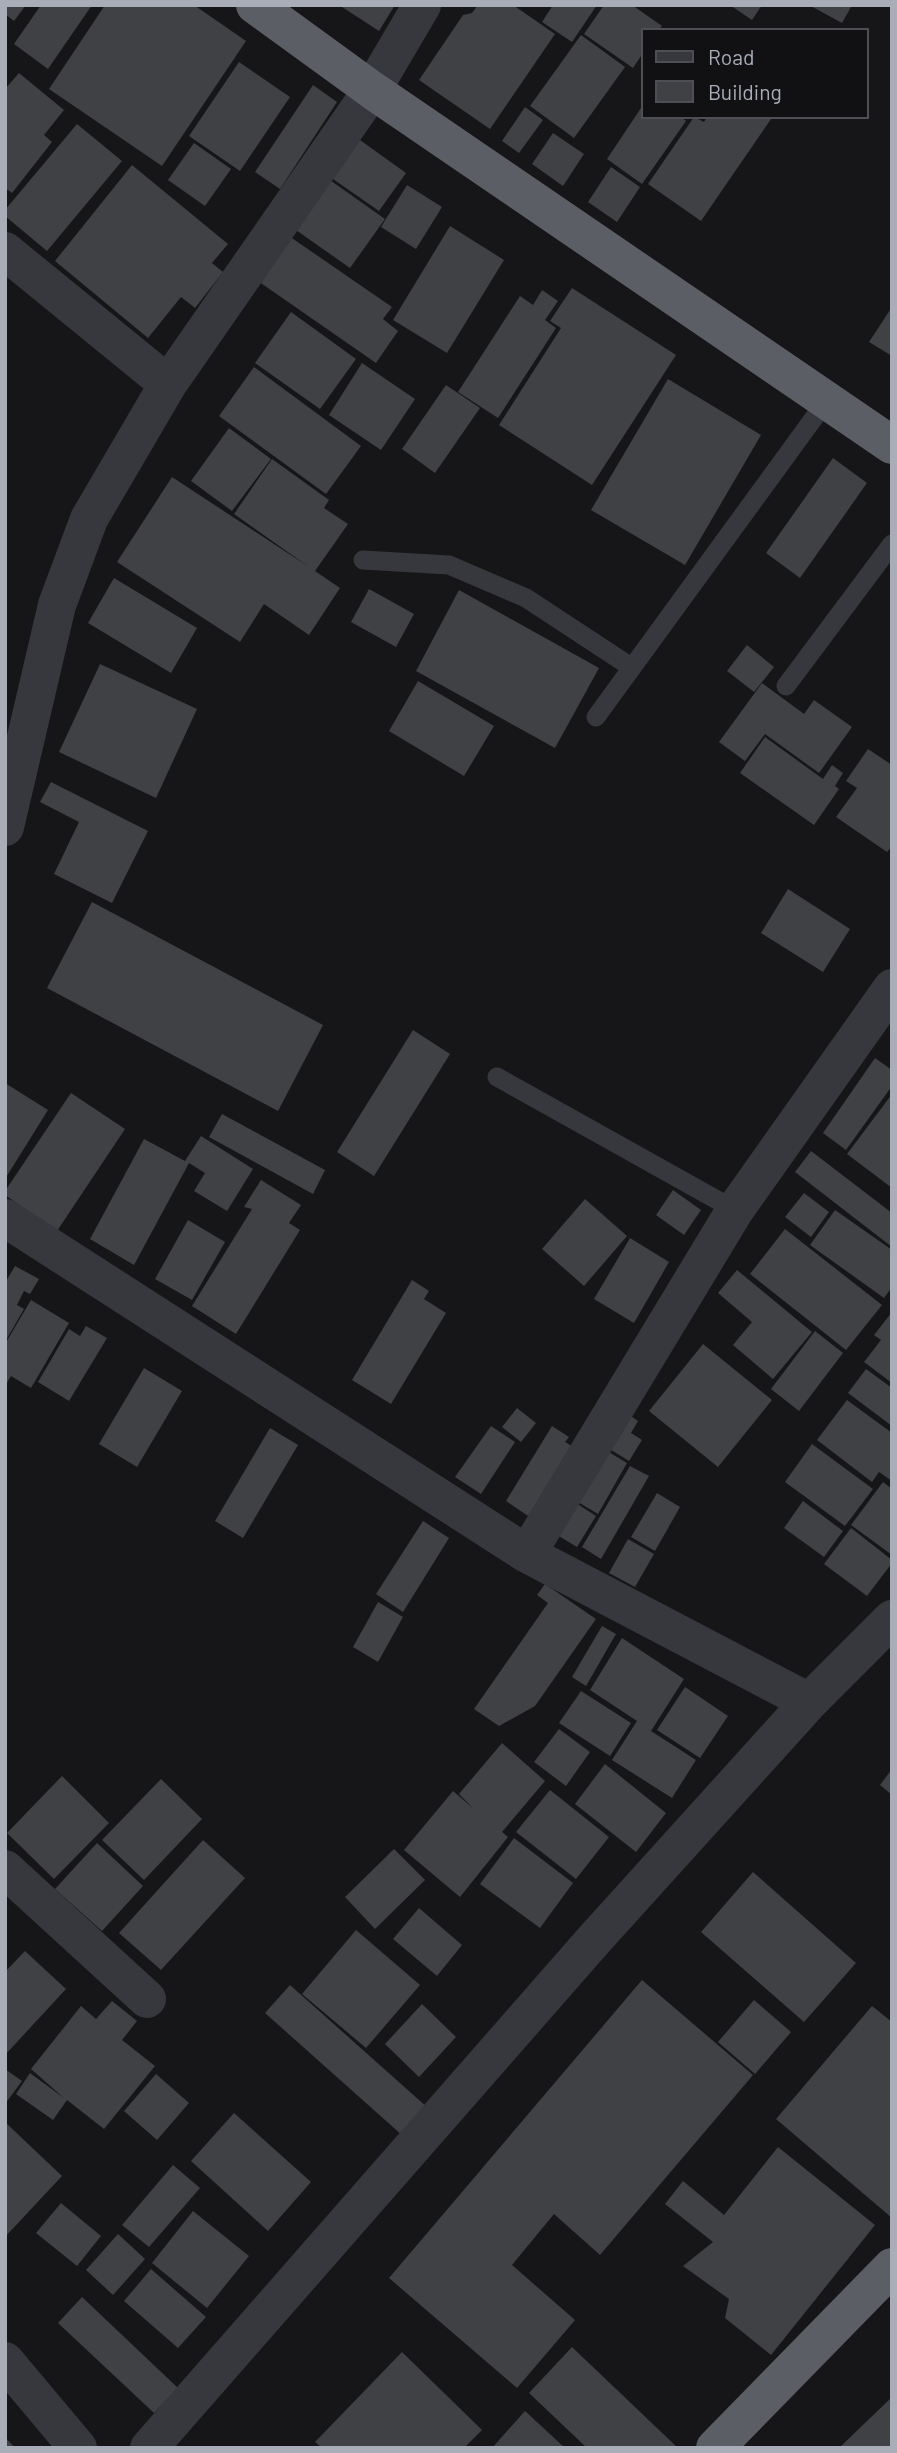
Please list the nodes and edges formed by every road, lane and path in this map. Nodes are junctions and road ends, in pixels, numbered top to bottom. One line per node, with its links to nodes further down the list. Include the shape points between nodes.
1 (255, 5): 3 (highway)
2 (422, 5): 3 (street)
3 (372, 90): 5 (street); 6 (highway)
4 (5, 251): 5 (street)
5 (168, 384): 13 (street, via 89,519 57,605)
6 (827, 400): 7 (highway); 10 (lane)
7 (892, 445)
8 (892, 544): 11 (lane)
9 (363, 560): 10 (lane, via 449,565 526,598)
10 (631, 667): 12 (lane)
11 (786, 686)
12 (596, 717)
13 (5, 827)
14 (892, 988): 16 (street)
15 (497, 1077): 16 (lane)
16 (735, 1210): 18 (street)
17 (5, 1218): 18 (street)
18 (527, 1554): 20 (street)
19 (892, 1619): 20 (street)
20 (809, 1702): 26 (street)
21 (5, 1869): 22 (street)
22 (147, 1999)
23 (892, 2267): 27 (highway)
24 (5, 2361): 25 (street)
25 (78, 2448)
26 (149, 2448)
27 (715, 2448)

